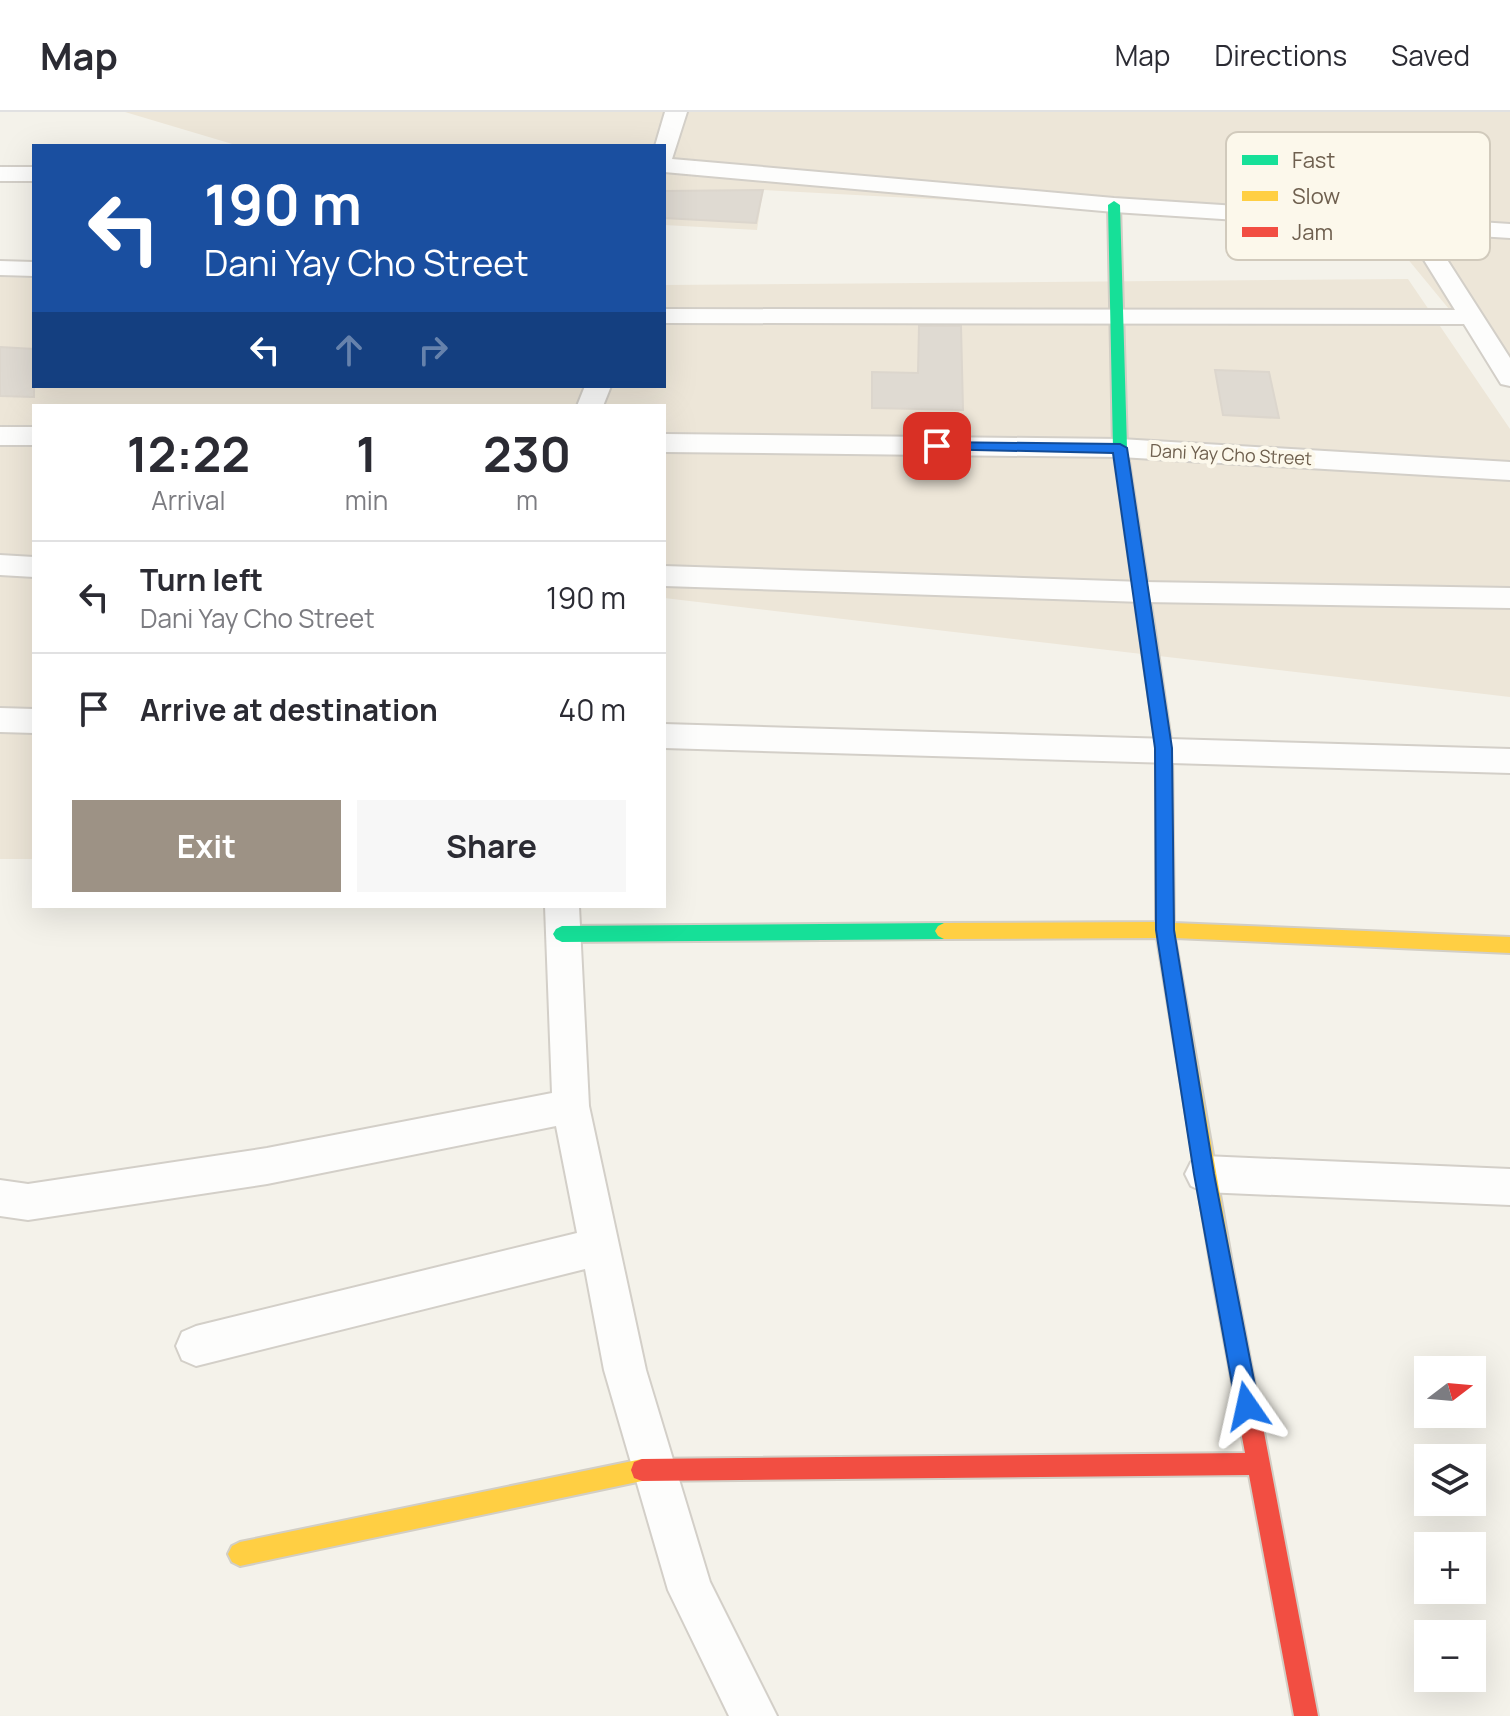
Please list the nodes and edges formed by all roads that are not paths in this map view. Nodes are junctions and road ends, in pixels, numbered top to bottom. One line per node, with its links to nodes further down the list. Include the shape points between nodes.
1 (676, 112): 2 (street)
2 (666, 148)
3 (666, 165): 6 (street)
4 (0, 174): 5 (street)
5 (32, 174)
6 (1114, 205): 7 (street); 15 (street)
7 (1226, 212)
8 (1490, 230): 9 (street)
9 (1510, 231)
10 (1436, 260): 14 (street)
11 (0, 268): 12 (street)
12 (32, 269)
13 (666, 316): 15 (street)
14 (1472, 317): 15 (street); 16 (street)
15 (1117, 319): 20 (street)
16 (1510, 378)
17 (0, 436): 18 (street)
18 (32, 436)
19 (666, 443): 20 (street, Dani Yay Cho Street)
20 (1120, 448): 21 (street, Dani Yay Cho Street); 25 (street)
21 (1510, 471)
22 (0, 565): 23 (street)
23 (32, 567)
24 (666, 576): 25 (street)
25 (1143, 592): 26 (street); 30 (street)
26 (1510, 598)
27 (0, 720): 28 (street)
28 (32, 721)
29 (666, 736): 30 (street)
30 (1164, 748): 31 (street); 33 (street)
31 (1510, 761)
32 (562, 920): 33 (street); 35 (street)
33 (1165, 930): 34 (street); 36 (street)
34 (1510, 945)
35 (571, 1106): 38 (street, via 267,1166 28,1202); 39 (street)
36 (1204, 1174): 37 (street); 41 (street)
37 (1510, 1187)
38 (0, 1198)
39 (600, 1246): 40 (street); 42 (street, via 625,1370)
40 (196, 1346)
41 (1258, 1464): 42 (street); 45 (street)
42 (654, 1467): 43 (street); 44 (street, via 690,1590)
43 (240, 1554)
44 (754, 1716)
45 (1306, 1716)

